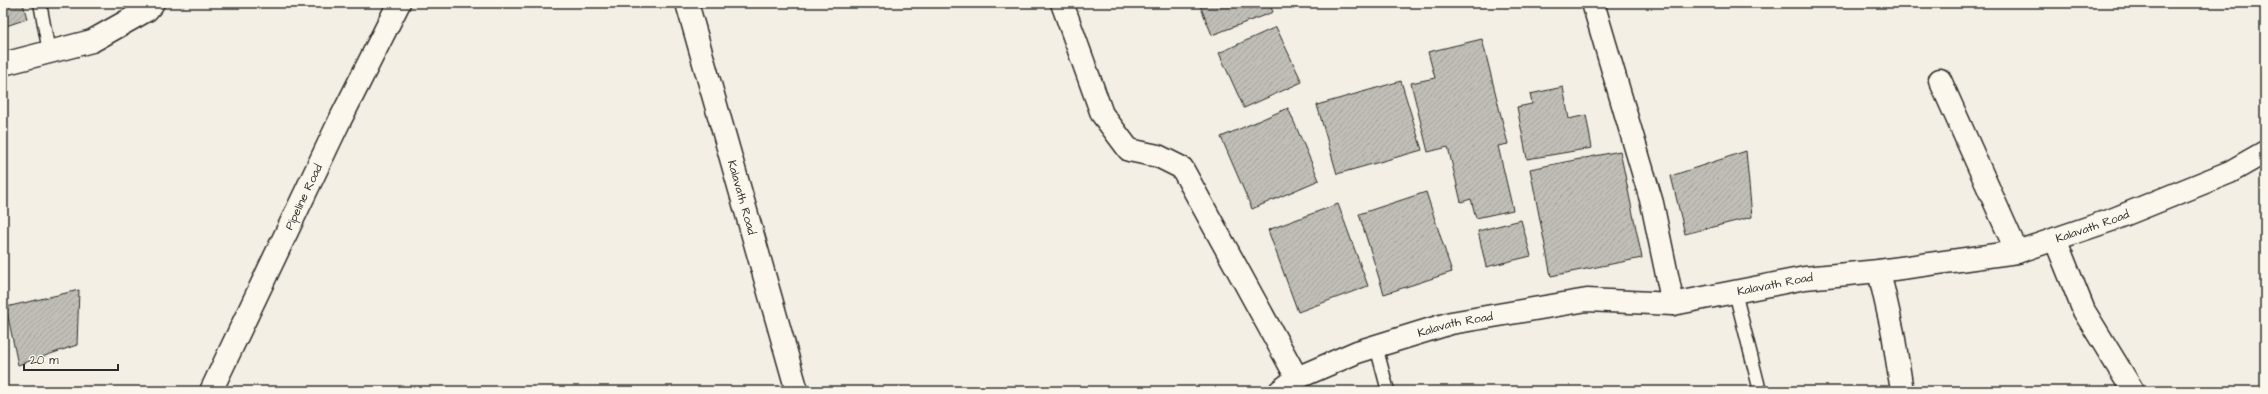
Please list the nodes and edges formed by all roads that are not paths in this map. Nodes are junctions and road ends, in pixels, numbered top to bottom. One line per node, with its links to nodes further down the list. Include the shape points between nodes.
1 (40, 3): 7 (lane)
2 (153, 3): 7 (street, via 147,10 92,41)
3 (399, 3): 18 (street, Pipeline Road, via 339,122)
4 (687, 3): 19 (street, Kalavath Road)
5 (1062, 3): 17 (street, via 1102,114 1129,150 1158,156 1182,168)
6 (1593, 3): 15 (street, via 1652,203)
7 (49, 52): 8 (street)
8 (3, 64)
9 (1940, 80): 12 (street)
10 (2265, 152): 11 (street, Kalavath Road, via 2230,172 2114,219)
11 (2055, 239): 12 (street, Kalavath Road); 24 (street, via 2084,311)
12 (2018, 252): 13 (street, Kalavath Road)
13 (1879, 271): 14 (street, Kalavath Road, via 1805,278); 23 (street, via 1893,333)
14 (1735, 292): 15 (street, Kalavath Road); 22 (lane)
15 (1673, 304): 16 (street, Kalavath Road, via 1587,300 1451,323)
16 (1376, 346): 17 (street, Kalavath Road); 21 (lane)
17 (1297, 378): 20 (street, Kalavath Road)
18 (211, 391)
19 (797, 391)
20 (1280, 391)
21 (1388, 391)
22 (1760, 391)
23 (1902, 391)
24 (2133, 391)

